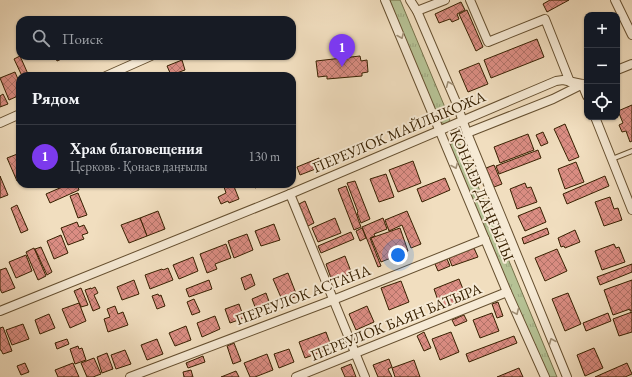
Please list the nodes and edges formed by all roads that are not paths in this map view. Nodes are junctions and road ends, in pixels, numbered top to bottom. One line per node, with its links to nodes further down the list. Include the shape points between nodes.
1 (385, 0): 19 (street, ҚОНАЕВ ДАҢҒЫЛЫ, one-way to 19)
2 (410, 0): 6 (street, ҚОНАЕВ ДАҢҒЫЛЫ)
3 (445, 0): 6 (street)
4 (470, 0): 12 (street, via 488,42 545,19)
5 (614, 0): 7 (street)
6 (417, 11): 16 (street, ҚОНАЕВ ДАҢҒЫЛЫ, one-way to 6)
7 (632, 35)
8 (142, 60): 11 (street)
9 (632, 64): 10 (street)
10 (620, 69)
11 (115, 72)
12 (570, 82): 13 (street, ПЕРЕУЛОК МАЙЛЫКОЖА); 16 (street, ПЕРЕУЛОК МАЙЛЫКОЖА, via 556,81)
13 (584, 83)
14 (584, 83): 20 (street)
15 (16, 116): 18 (street)
16 (463, 120): 19 (street, ПЕРЕУЛОК МАЙЛЫКОЖА); 20 (street, ҚОНАЕВ ДАҢҒЫЛЫ)
17 (596, 120): 22 (street)
18 (0, 123)
19 (440, 130): 23 (street, ПЕРЕУЛОК МАЙЛЫКОЖА); 25 (street, ҚОНАЕВ ДАҢҒЫЛЫ, one-way to 25)
20 (467, 133): 34 (street, ҚОНАЕВ ДАҢҒЫЛЫ, one-way to 20)
21 (632, 151): 22 (lane)
22 (612, 159): 24 (street)
23 (290, 194): 27 (street); 28 (street, ПЕРЕУЛОК МАЙЛЫКОЖА)
24 (632, 210)
25 (485, 239): 26 (street, ҚОНАЕВ ДАҢҒЫЛЫ); 27 (street, ПЕРЕУЛОК АСТАНА)
26 (507, 292): 29 (street, ПЕРЕУЛОК БАЯН БАТЫРА); 33 (street, ҚОНАЕВ ДАҢҒЫЛЫ, one-way to 33)
27 (332, 300): 29 (street); 30 (street, ПЕРЕУЛОК АСТАНА)
28 (0, 311)
29 (356, 353): 31 (street, ПЕРЕУЛОК БАЯН БАТЫРА); 32 (street)
30 (130, 377)
31 (296, 377)
32 (365, 377)
33 (545, 377)
34 (568, 377)

